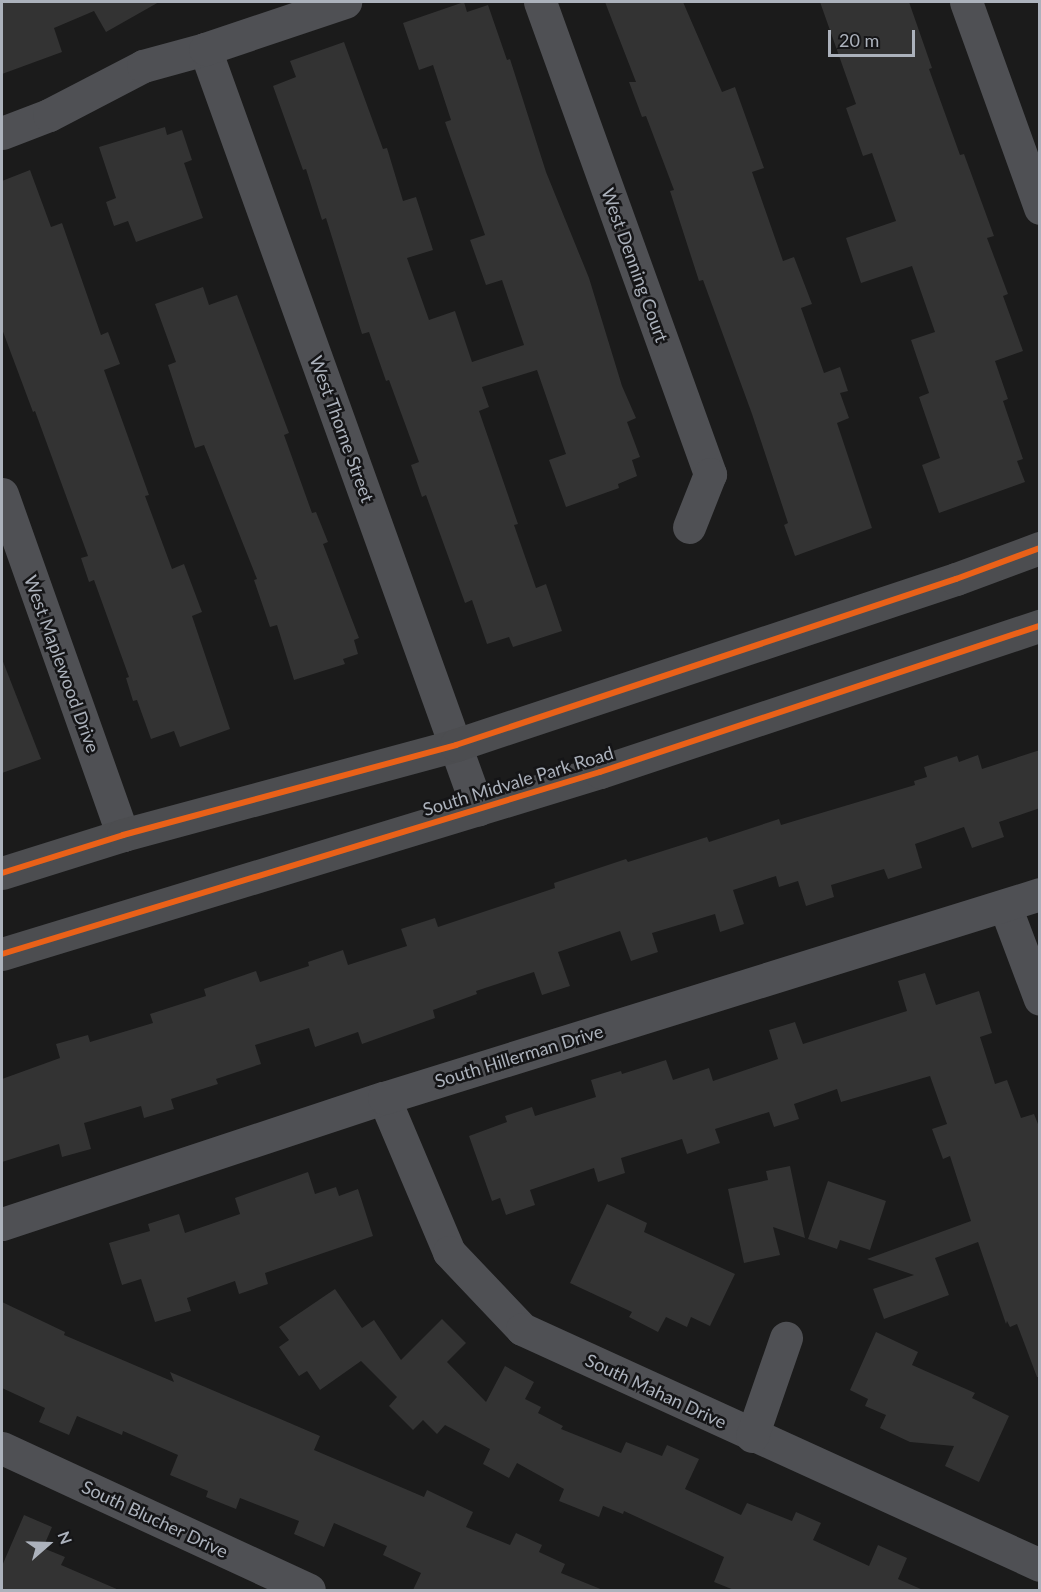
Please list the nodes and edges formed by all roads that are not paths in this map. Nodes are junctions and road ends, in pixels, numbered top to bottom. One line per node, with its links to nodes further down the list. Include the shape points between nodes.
1 (345, 2): 4 (street)
2 (540, 2): 8 (street, West Denning Court, via 710,474)
3 (966, 2): 6 (street)
4 (205, 49): 5 (street, via 142,66 49,115); 11 (street, West Thorne Street)
5 (2, 133)
6 (1040, 208)
7 (2, 494): 13 (street, West Maplewood Drive)
8 (689, 528)
9 (1040, 548): 11 (main road)
10 (1040, 626): 12 (main road, South Midvale Park Road)
11 (456, 745): 12 (street, West Thorne Street); 13 (main road)
12 (478, 809): 17 (main road, South Midvale Park Road)
13 (123, 835): 14 (main road)
14 (2, 873)
15 (1040, 894): 16 (street, South Hillerman Drive)
16 (1005, 906): 18 (street); 19 (street, South Hillerman Drive)
17 (2, 954)
18 (1040, 999)
19 (384, 1098): 20 (street, South Hillerman Drive); 22 (street, South Mahan Drive, via 449,1252 522,1329)
20 (2, 1224)
21 (786, 1338): 22 (street)
22 (752, 1436): 24 (street, South Mahan Drive)
23 (2, 1448): 25 (street, South Blucher Drive)
24 (1040, 1565)
25 (309, 1590)

